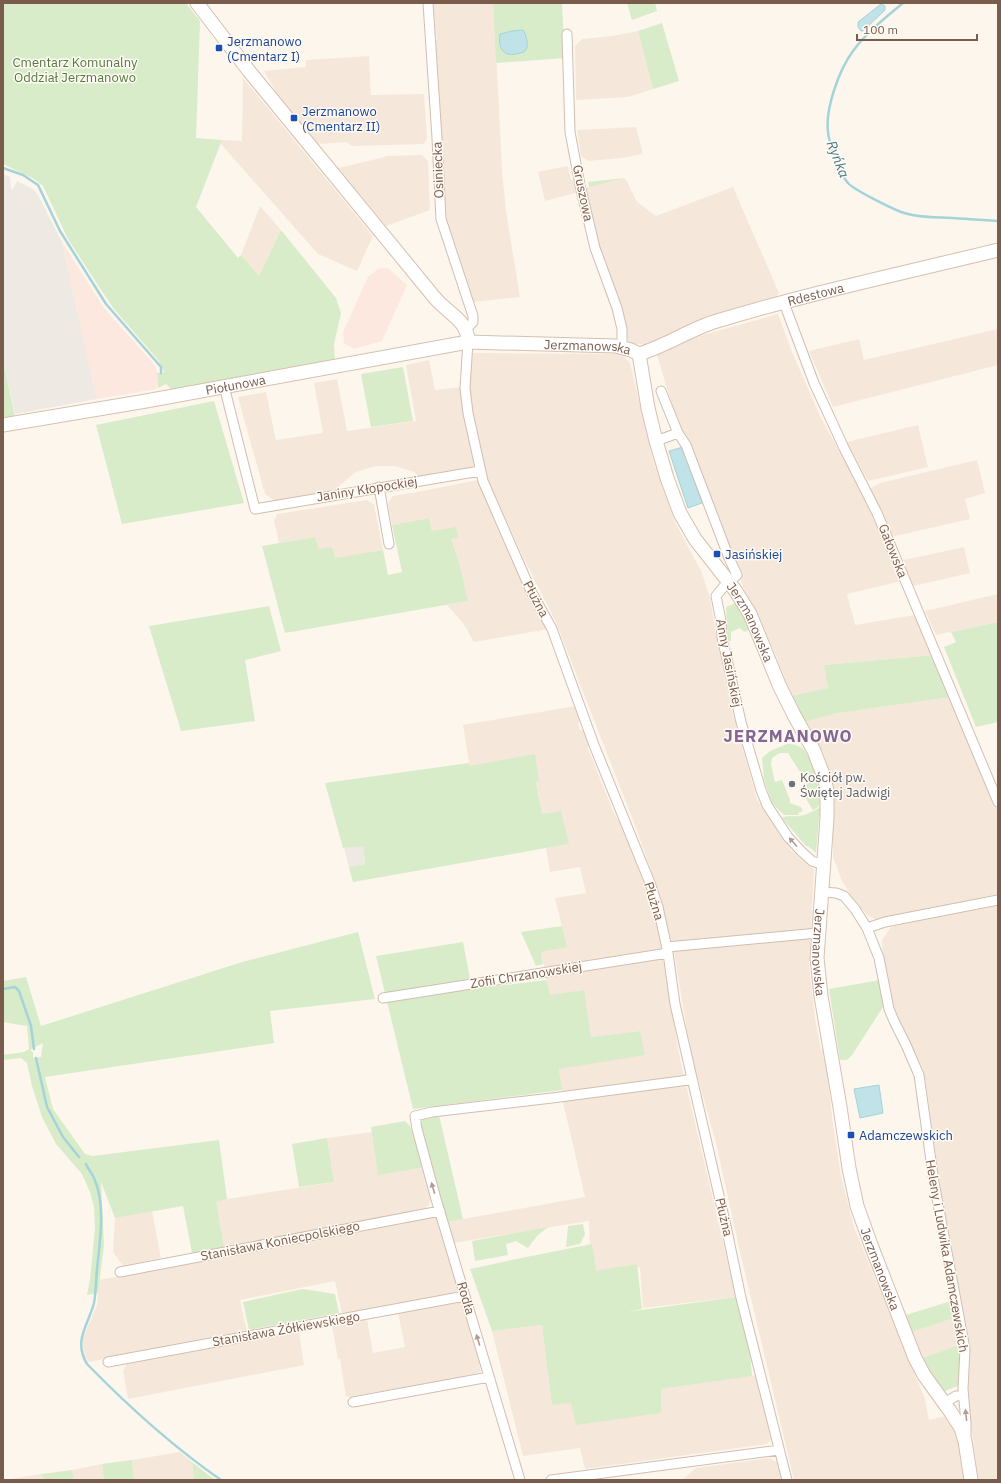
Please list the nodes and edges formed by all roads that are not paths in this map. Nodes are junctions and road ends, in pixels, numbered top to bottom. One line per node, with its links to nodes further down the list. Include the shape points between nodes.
1 (197, 3): 6 (street, via 248,71 430,292 461,322)
2 (428, 3): 6 (street, Osiniecka, via 440,214 473,316)
3 (567, 34): 7 (street, Gruszowa, via 570,132 595,248 617,308 622,329)
4 (998, 250): 5 (street, Rdestowa)
5 (784, 303): 8 (street, Rdestowa, via 706,325); 18 (street, Gałowska, via 805,361 877,513)
6 (467, 336): 7 (street, Jerzmanowska, via 495,342); 9 (street, Piołunowa); 14 (street, Płużna, via 465,388)
7 (622, 347): 8 (street, Jerzmanowska)
8 (639, 354): 13 (street, Jerzmanowska)
9 (224, 386): 11 (street, Piołunowa); 15 (street, Janiny Kłopockiej, via 255,509)
10 (661, 391): 12 (street)
11 (3, 425)
12 (678, 433): 13 (street); 17 (street, via 686,445 737,575)
13 (656, 441): 17 (street, Jerzmanowska, via 688,529)
14 (480, 471): 15 (street, Janiny Kłopockiej); 24 (street, Płużna, via 530,591 552,628 594,744 650,883)
15 (379, 487): 16 (street)
16 (389, 544)
17 (729, 582): 19 (street, Jerzmanowska, via 750,614 780,687 820,765 827,791); 19 (street, Anny Jasińskiej, one-way to 17, via 812,861 788,837 767,805 761,790 741,722 722,637 716,596)
18 (998, 802)
19 (824, 865): 20 (street, Jerzmanowska)
20 (821, 892): 22 (street, Heleny i Ludwika Adamczewskich, via 844,896); 23 (street, Jerzmanowska)
21 (998, 900): 22 (street, via 885,922)
22 (867, 928): 32 (street, Heleny i Ludwika Adamczewskich, via 879,958 889,1009 919,1074 934,1182 965,1349)
23 (818, 933): 24 (street, Zofii Chrzanowskiej); 34 (street, Jerzmanowska, via 817,958 821,996 857,1206 914,1358)
24 (668, 950): 25 (street, Zofii Chrzanowskiej); 26 (street, Płużna, via 675,1004)
25 (383, 998)
26 (692, 1079): 27 (street, Rodła, one-way to 26, via 415,1116); 36 (street, Płużna, via 741,1298)
27 (440, 1211): 28 (street, Stanisława Koniecpolskiego); 29 (street, Rodła)
28 (120, 1272)
29 (465, 1296): 30 (street, Stanisława Żółkiewskiego); 31 (street, Rodła, one-way to 29)
30 (108, 1362)
31 (489, 1377): 33 (street); 37 (street, Rodła)
32 (963, 1392): 34 (street); 35 (street, Heleny i Ludwika Adamczewskich, one-way to 32, via 967,1432)
33 (353, 1402)
34 (944, 1403): 35 (street, Jerzmanowska, via 957,1421)
35 (965, 1441): 40 (street, Jerzmanowska)
36 (779, 1450): 38 (street); 39 (street, Płużna)
37 (520, 1480)
38 (551, 1480)
39 (787, 1480)
40 (971, 1480)

